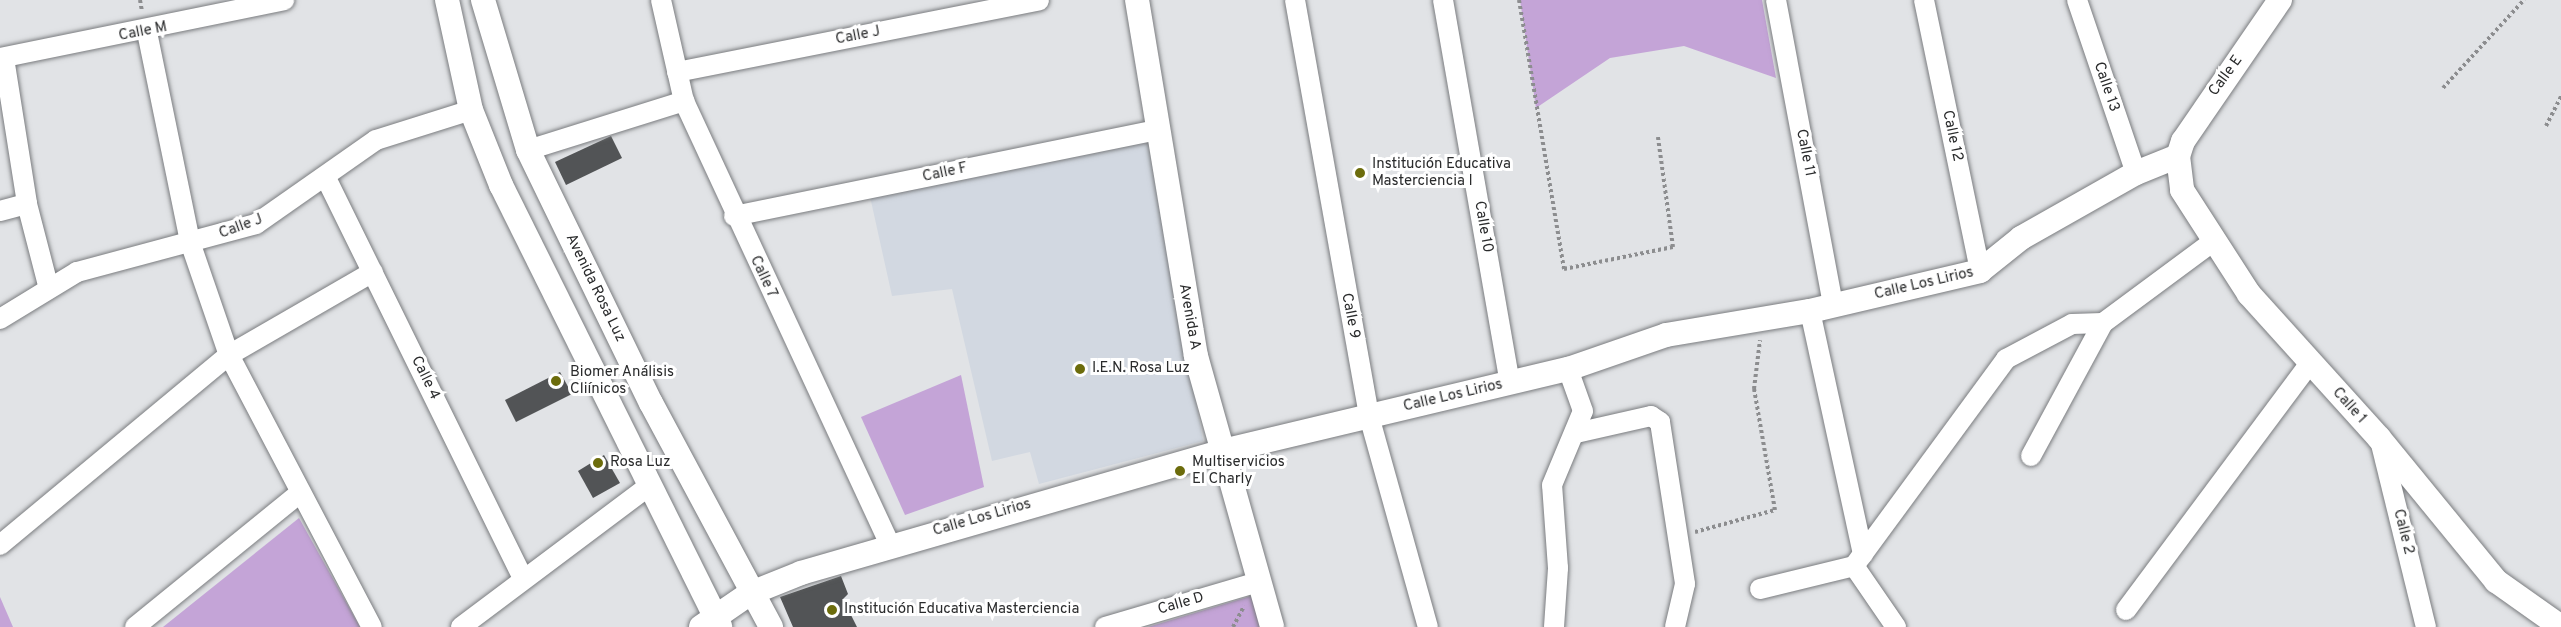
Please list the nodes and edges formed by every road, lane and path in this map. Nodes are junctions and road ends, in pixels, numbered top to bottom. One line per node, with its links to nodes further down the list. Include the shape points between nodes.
1 (284, 0): 15 (street, Calle M)
2 (447, 0): 21 (street)
3 (483, 0): 25 (street, Avenida Rosa Luz)
4 (661, 0): 17 (street, Calle 7)
5 (1039, 0): 17 (street, Calle J)
6 (1137, 0): 23 (street, Avenida A)
7 (1295, 0): 45 (street, Calle 9)
8 (1443, 0): 44 (street, Calle 10)
9 (1519, 0): 24 (path, via 1564,269 1673,247)
10 (1776, 0): 37 (street, Calle 11)
11 (1924, 0): 34 (street, Calle 12)
12 (2077, 0): 27 (street, Calle 13)
13 (2280, 0): 26 (street, Calle E, via 2195,119)
14 (2524, 0): 18 (path)
15 (147, 32): 16 (street, Calle M); 32 (street)
16 (2, 58): 29 (street)
17 (677, 72): 20 (street, Calle 7)
18 (2443, 88)
19 (2561, 96): 22 (path)
20 (684, 101): 25 (street); 31 (street, Calle 7)
21 (471, 110): 28 (street, Calle J, via 395,130); 50 (street, via 501,186)
22 (2546, 126)
23 (1156, 130): 31 (street, Calle F); 48 (street, Avenida A)
24 (1658, 137)
25 (528, 150): 59 (street, Avenida Rosa Luz)
26 (2178, 156): 27 (street, Calle Los Lirios); 33 (street, Calle 1, via 2182,190)
27 (2136, 173): 34 (street, Calle Los Lirios, via 2021,238)
28 (326, 178): 32 (street, Calle J, via 256,224); 35 (street, Calle 4)
29 (27, 204): 30 (street); 36 (street)
30 (0, 211)
31 (734, 216): 53 (street, Calle 7)
32 (190, 242): 36 (street, Calle J, via 104,263); 41 (street)
33 (2211, 243): 40 (street); 42 (street, Calle 1)
34 (1980, 271): 37 (street, Calle Los Lirios)
35 (373, 272): 41 (street); 56 (street, Calle 4)
36 (48, 285): 39 (street, Calle J)
37 (1822, 309): 38 (street, Calle Los Lirios); 55 (street, Calle 11)
38 (1759, 318): 43 (street, Calle Los Lirios, via 1666,335); 52 (path, via 1754,389 1775,510)
39 (0, 319)
40 (2103, 323): 49 (street); 55 (street, via 2072,324 2006,359)
41 (229, 355): 51 (street); 54 (street)
42 (2310, 363): 47 (street, Calle 1); 60 (street)
43 (1568, 369): 44 (street, Calle Los Lirios); 46 (street, via 1583,411)
44 (1510, 382): 45 (street, Calle Los Lirios)
45 (1370, 416): 48 (street, Calle Los Lirios); 68 (street, Calle 9)
46 (1576, 433): 52 (street, via 1657,417); 69 (street, via 1552,484 1558,568)
47 (2379, 438): 72 (street, Calle 2); 73 (street, Calle 1, via 2496,581)
48 (1218, 452): 53 (street, Calle Los Lirios); 57 (street, Avenida A)
49 (2031, 456)
50 (649, 486): 56 (street); 61 (street)
51 (300, 493): 62 (street); 63 (street)
52 (1676, 536): 70 (street, via 1685,584)
53 (890, 544): 59 (street, Calle Los Lirios)
54 (0, 545)
55 (1859, 560): 58 (street); 71 (street)
56 (523, 579): 64 (street)
57 (1258, 582): 66 (street, Calle D); 67 (street, Avenida A)
58 (1760, 589)
59 (750, 594): 61 (street, Calle Los Lirios); 65 (street, Avenida Rosa Luz)
60 (2126, 610)
61 (712, 624)
62 (135, 627)
63 (372, 627)
64 (460, 627)
65 (771, 627)
66 (1105, 627)
67 (1272, 627)
68 (1428, 627)
69 (1554, 627)
70 (1674, 627)
71 (1896, 627)
72 (2426, 627)
73 (2561, 627)

